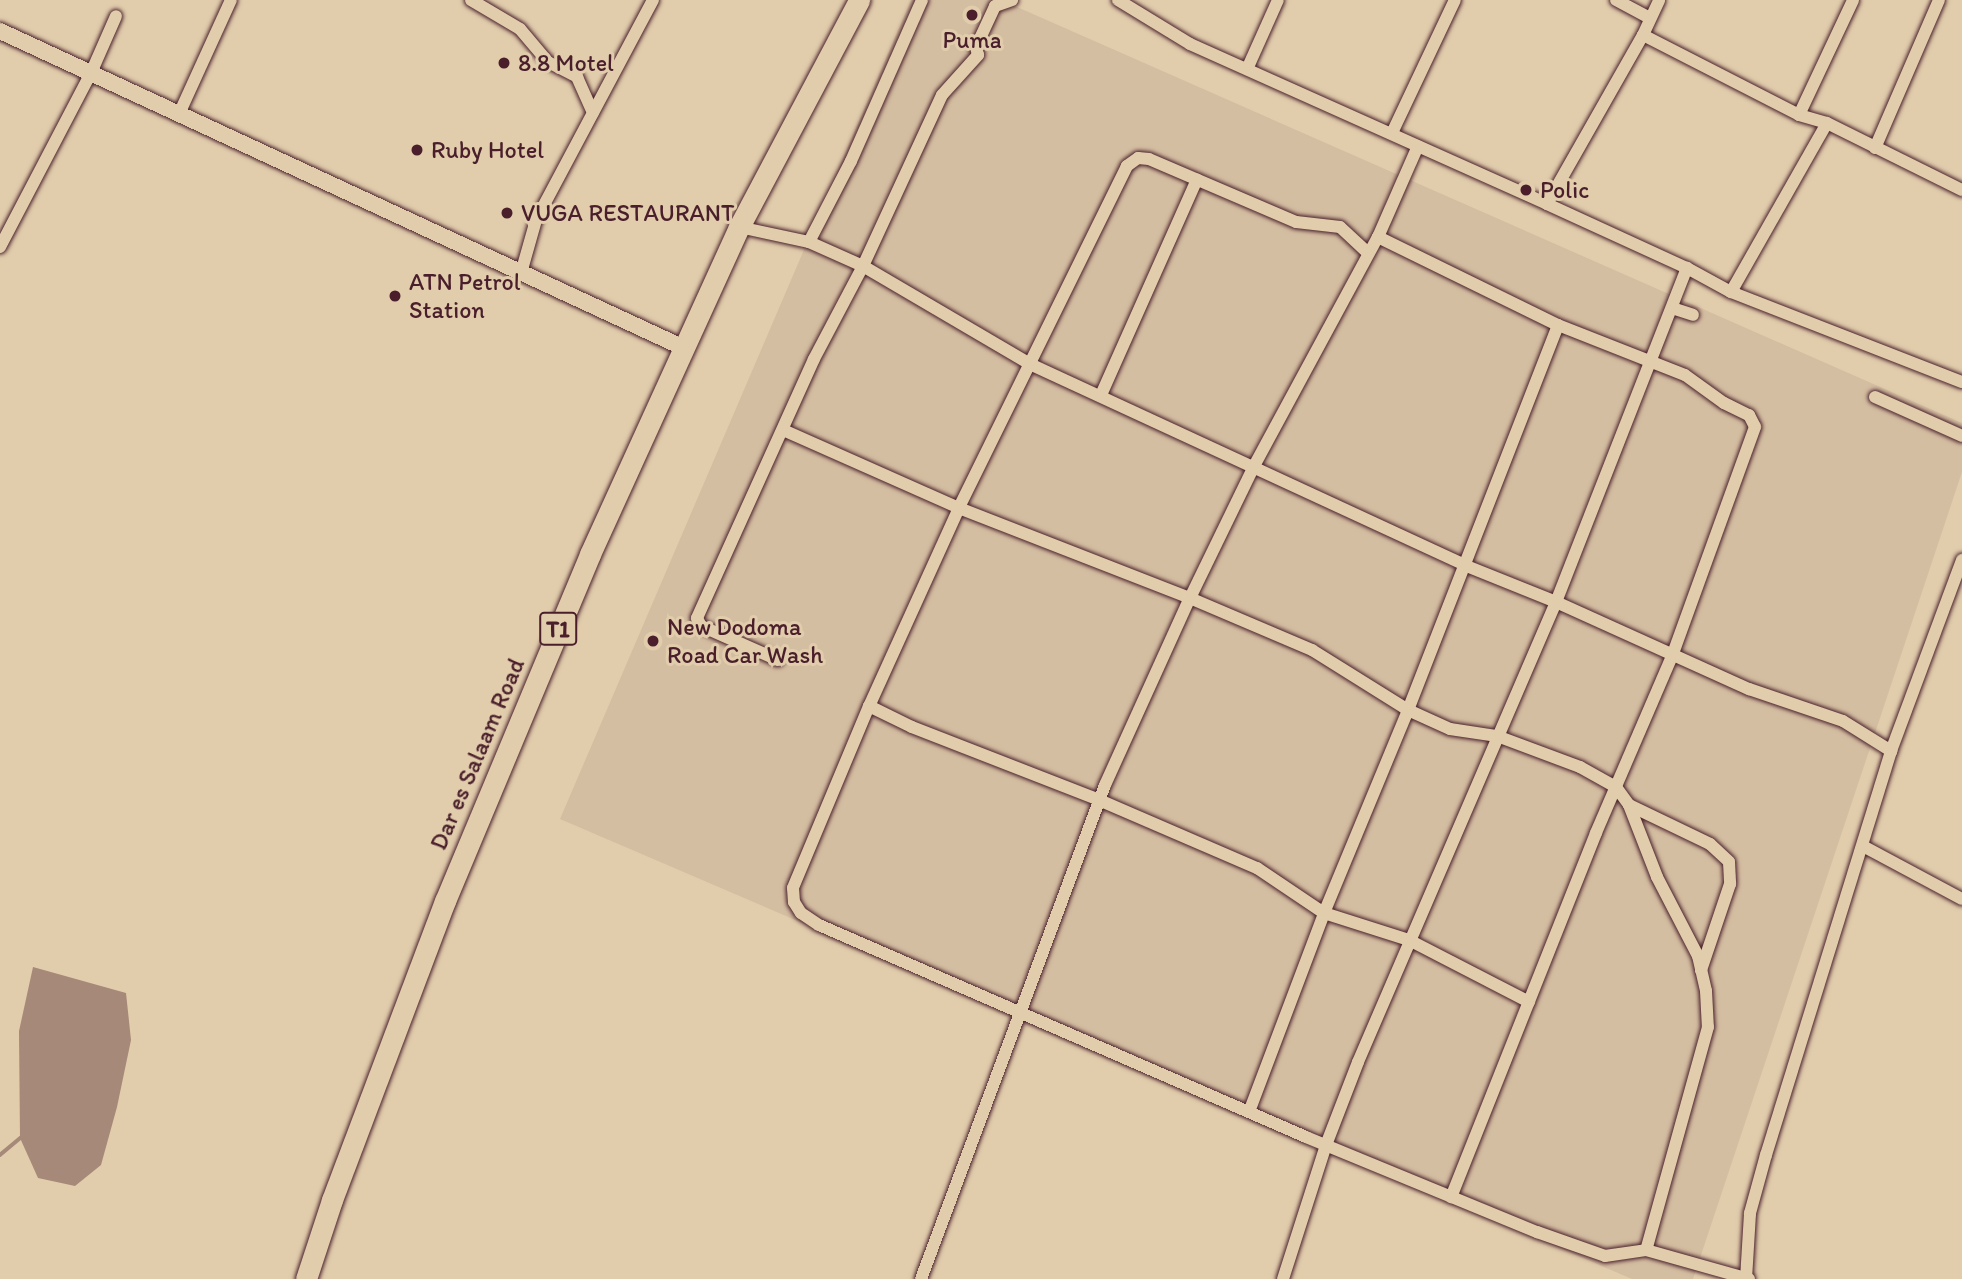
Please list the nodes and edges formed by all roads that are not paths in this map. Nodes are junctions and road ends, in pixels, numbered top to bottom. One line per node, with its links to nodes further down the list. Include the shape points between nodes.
1 (231, 0): 21 (street)
2 (471, 0): 20 (street, via 520,29 548,62 577,77)
3 (653, 0): 20 (street)
4 (859, 0): 30 (highway, Dar es Salaam Road / T1)
5 (922, 0): 32 (street, via 851,161)
6 (1012, 0): 35 (street, via 996,6 976,47 978,55 942,95)
7 (1118, 0): 18 (street, via 1190,44)
8 (1279, 0): 18 (street)
9 (1455, 0): 24 (street)
10 (1616, 0): 15 (street)
11 (1659, 0): 15 (street)
12 (1853, 0): 22 (street)
13 (1939, 0): 26 (street)
14 (116, 16): 19 (street)
15 (1650, 18): 17 (street)
16 (0, 31): 19 (street)
17 (1643, 35): 22 (street); 29 (street)
18 (1248, 67): 24 (street, via 1315,102)
19 (91, 73): 21 (street); 33 (street)
20 (593, 113): 37 (street, via 536,220)
21 (179, 114): 37 (street)
22 (1799, 115): 23 (street)
23 (1827, 123): 26 (street); 38 (street)
24 (1392, 133): 25 (street)
25 (1418, 146): 29 (street); 31 (street)
26 (1875, 148): 28 (street)
27 (1197, 179): 34 (street, via 1296,222 1340,227); 44 (street, via 1149,159 1138,158 1127,166); 46 (street)
28 (1962, 190)
29 (1547, 204): 36 (street)
30 (739, 227): 32 (street); 42 (highway, Dar es Salaam Road / T1)
31 (1378, 237): 34 (street); 41 (street)
32 (808, 242): 35 (street)
33 (0, 247)
34 (1368, 253): 50 (street)
35 (863, 266): 44 (street); 48 (street)
36 (1687, 268): 38 (street); 39 (street)
37 (521, 273): 42 (street)
38 (1731, 292): 45 (street)
39 (1672, 308): 40 (street); 43 (street)
40 (1693, 315)
41 (1558, 325): 43 (street); 53 (street)
42 (682, 347): 76 (highway, Dar es Salaam Road / T1, via 444,901)
43 (1648, 361): 55 (street); 56 (street, via 1685,375 1749,415 1755,427)
44 (1032, 365): 46 (street); 51 (street)
45 (1962, 382)
46 (1101, 395): 50 (street)
47 (1875, 397): 49 (street)
48 (783, 430): 51 (street); 57 (street, via 696,622)
49 (1962, 436)
50 (1254, 466): 53 (street); 54 (street)
51 (958, 508): 54 (street); 58 (street)
52 (1962, 560): 61 (street)
53 (1464, 565): 55 (street); 59 (street)
54 (1190, 598): 59 (street, via 1312,650); 63 (street)
55 (1556, 601): 56 (street); 60 (street)
56 (1673, 654): 61 (street, via 1749,690 1843,722); 62 (street)
57 (778, 660)
58 (869, 706): 63 (street); 71 (street, via 793,888 794,902 819,925)
59 (1408, 710): 60 (street, via 1450,729); 67 (street)
60 (1497, 736): 62 (street, via 1580,767); 68 (street)
61 (1891, 751): 65 (street)
62 (1616, 787): 64 (street); 70 (street)
63 (1099, 800): 67 (street, via 1257,868); 71 (street)
64 (1629, 805): 69 (street); 69 (street, via 1710,844 1728,862 1730,884)
65 (1863, 846): 66 (street); 79 (street, via 1750,1213)
66 (1962, 899)
67 (1324, 913): 68 (street); 72 (street)
68 (1409, 940): 70 (street); 73 (street)
69 (1701, 970): 75 (street, via 1708,1037)
70 (1529, 1002): 74 (street)
71 (1020, 1012): 72 (street); 77 (street)
72 (1249, 1112): 73 (street)
73 (1326, 1146): 74 (street); 78 (street)
74 (1451, 1197): 75 (street, via 1605,1256)
75 (1646, 1250): 79 (street)
76 (306, 1279)
77 (921, 1279)
78 (1283, 1279)
79 (1747, 1279)

